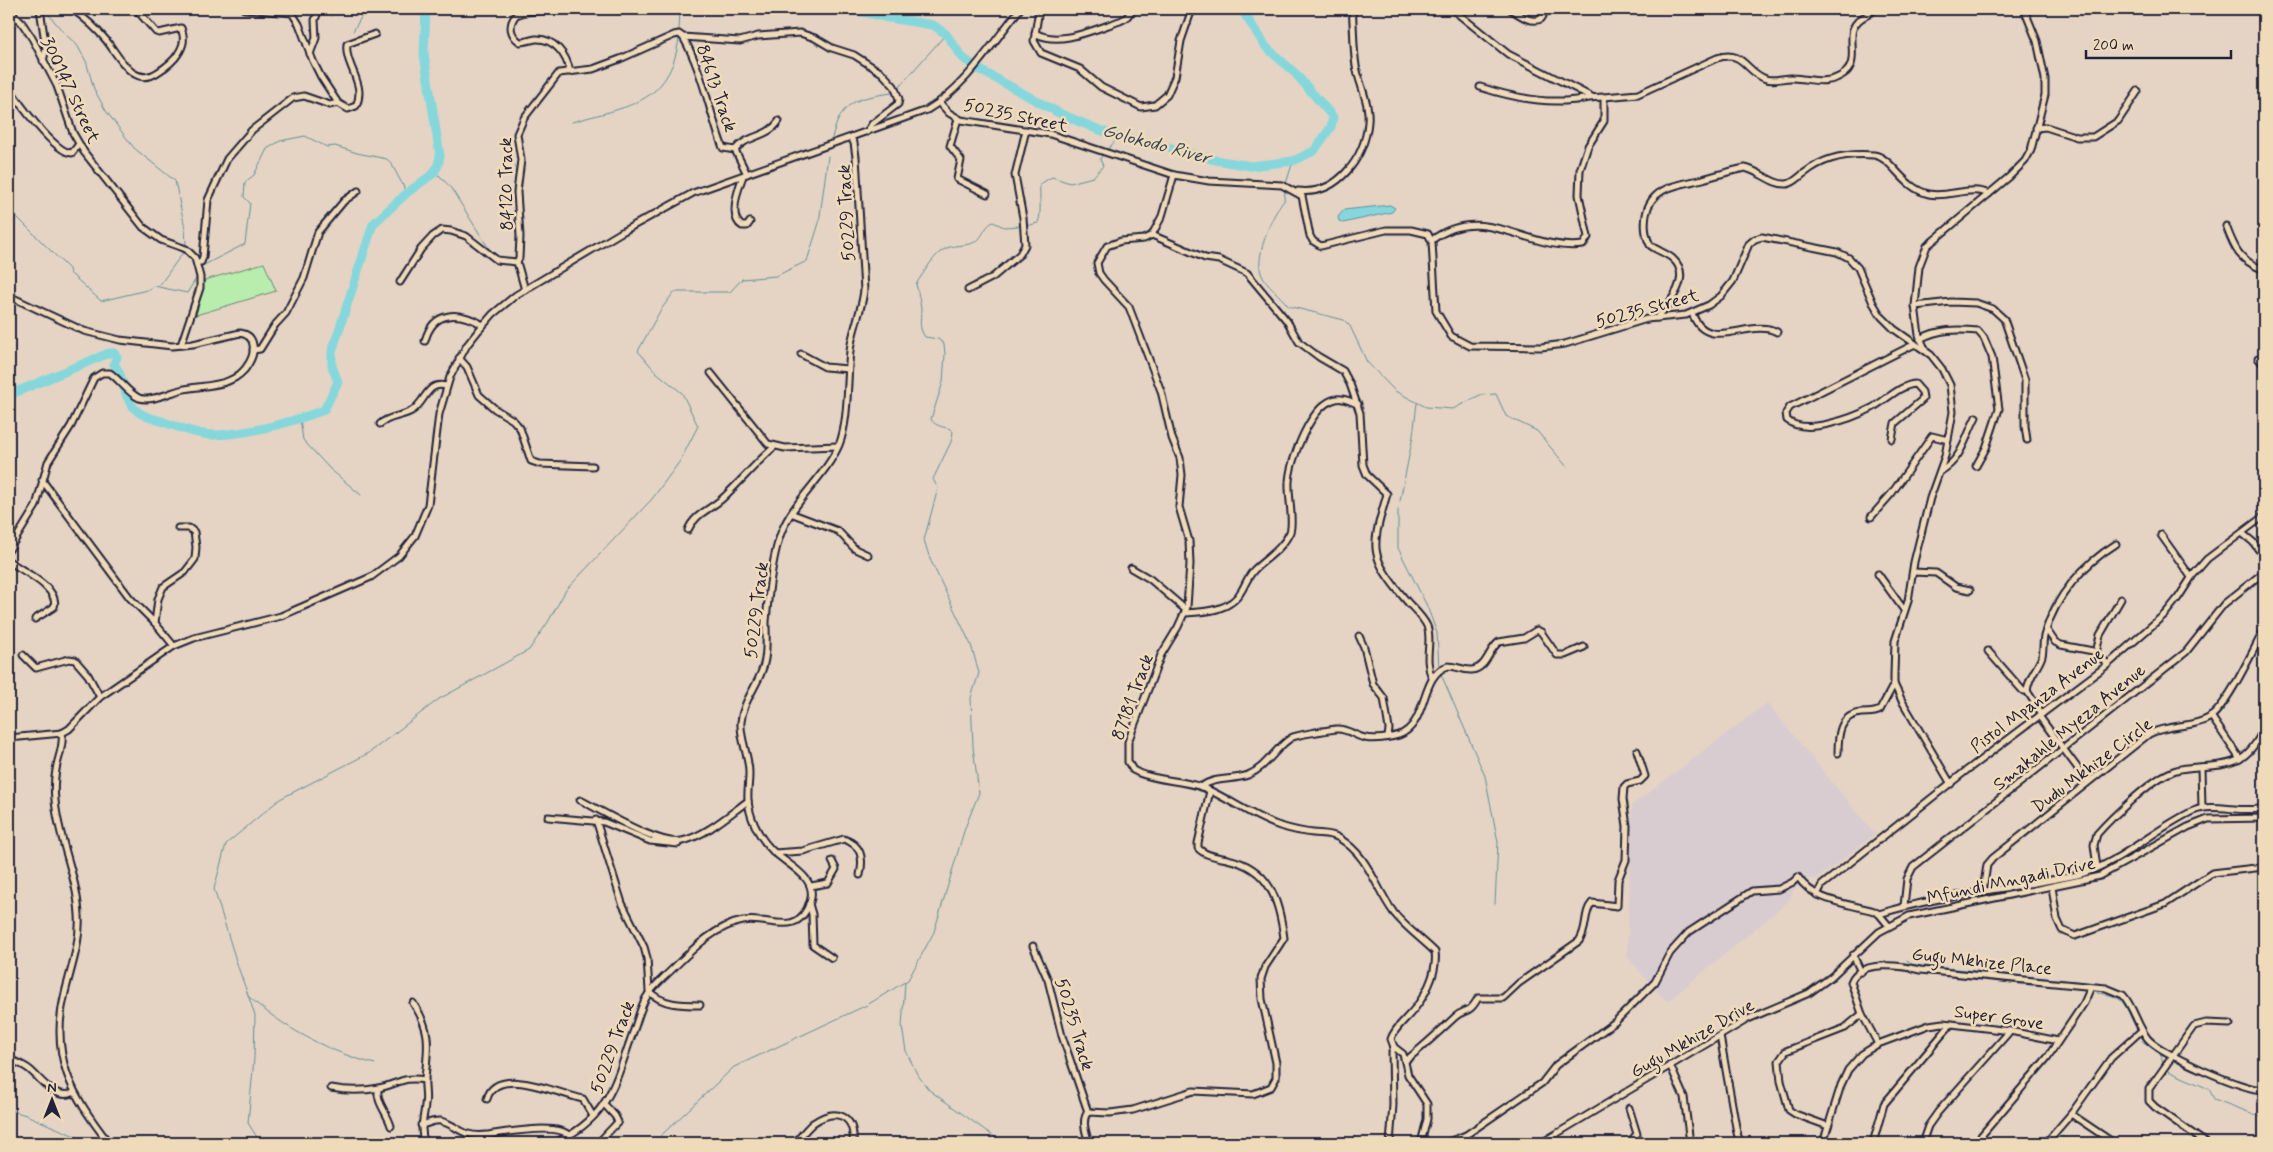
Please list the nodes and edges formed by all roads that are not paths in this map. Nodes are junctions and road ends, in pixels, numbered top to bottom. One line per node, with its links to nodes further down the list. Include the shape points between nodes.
1 (40, 9): 22 (street, via 46,49)
2 (72, 9): 3 (street, via 101,34 129,71 145,78 175,59 184,36 181,28 156,32)
3 (136, 9)
4 (244, 9): 21 (street, via 292,13)
5 (319, 9): 21 (street, via 315,20 316,38)
6 (1020, 9): 29 (street, via 965,77)
7 (1039, 9): 18 (street)
8 (1133, 9): 18 (street, via 1120,21 1080,34 1051,39)
9 (1192, 9): 18 (street, via 1166,95 1162,102 1148,106 1136,105 1101,87 1080,70 1041,53 1036,46)
10 (1352, 9): 42 (street, 50235 Street, via 1356,66 1368,111 1366,133 1356,161 1341,177 1318,192)
11 (1452, 9): 27 (street, via 1508,54)
12 (1510, 9): 13 (street, via 1537,21 1543,16)
13 (1539, 9)
14 (1875, 9): 28 (street, via 1861,17 1853,29 1852,62 1848,69 1830,80 1770,80 1729,55 1638,94)
15 (2024, 9): 33 (street, via 2038,42 2045,79 2045,95)
16 (9, 10): 22 (street, 300147 Street, via 32,38)
17 (546, 10): 23 (street, via 516,15 512,33 520,42 541,40 556,46 564,54)
18 (1035, 33)
19 (375, 34): 30 (street, via 347,44 359,97 351,110)
20 (683, 37): 23 (street, 84120 Track, via 674,35 620,59 586,71); 35 (street, 84120 Track, via 740,41 758,36 800,33 854,55 889,78 899,99 894,108 872,124); 38 (street, 84613 Track, via 698,66 723,148)
21 (310, 54): 30 (street)
22 (43, 61): 37 (street, 300147 Street, via 57,86 72,133)
23 (570, 72): 50 (street, 84120 Track, via 561,72 553,78 520,126)
24 (9, 87): 37 (street, via 37,126 64,150 72,153)
25 (1480, 87): 27 (street, via 1545,100)
26 (2138, 92): 33 (street, via 2118,121 2093,137 2077,137 2046,127)
27 (1592, 97): 28 (street)
28 (1604, 97): 48 (street, via 1604,121 1588,146 1580,170 1579,195 1588,231 1585,243 1579,246 1559,244 1476,224 1447,229)
29 (939, 102): 31 (street, 50235 Street); 35 (street, via 916,116)
30 (338, 103): 49 (street, via 330,105 304,96 293,98 252,130 222,165 208,200 203,257 201,262)
31 (958, 119): 34 (street, 50235 Street); 43 (street, via 950,142 951,149 961,160 957,179)
32 (779, 121): 38 (street, via 771,130 742,143)
33 (2036, 128): 44 (street, via 2025,161)
34 (1026, 130): 40 (street, 50235 Street, via 1050,134); 54 (street, via 1015,175 1025,245 1020,254 993,277)
35 (867, 132): 36 (street)
36 (851, 138): 39 (street); 71 (street, 50229 Track, via 856,156 864,290)
37 (79, 144): 49 (street, 300147 Street, via 143,226 161,240 189,250)
38 (735, 150): 39 (street)
39 (745, 175): 45 (street, via 736,194 736,216 742,226); 53 (street, via 661,210)
40 (1174, 175): 42 (street, 50235 Street, via 1209,181 1282,185); 47 (street, via 1162,216)
41 (358, 191): 65 (street, via 324,223 313,244 304,278 286,313 260,349)
42 (1298, 191): 48 (street, via 1304,202 1310,236 1321,246 1386,230 1416,231 1428,234)
43 (987, 194)
44 (1988, 194): 56 (street, via 1926,246 1920,262); 58 (street, via 1976,190 1951,194 1923,192 1909,185 1881,157 1847,154 1812,168 1789,184 1745,168 1668,188 1649,202 1645,220 1650,245 1672,258 1679,273 1678,289)
45 (750, 222)
46 (2226, 226): 51 (street, via 2239,255)
47 (1152, 235): 74 (street, via 1247,273 1287,321 1299,342 1346,374); 106 (street, 87181 Track, via 1107,246 1097,264 1104,280 1129,308 1161,391 1180,458 1179,507 1189,541 1190,564)
48 (1432, 240): 58 (street, 50235 Street, via 1436,312 1448,332 1461,343 1500,348 1553,346)
49 (197, 262): 64 (street, via 200,288)
50 (517, 262): 52 (street, via 497,260 466,236 442,230 421,249); 53 (street, 84120 Track)
51 (2264, 270)
52 (400, 282)
53 (525, 290): 59 (street)
54 (968, 290)
55 (10, 299): 64 (street, via 84,330 138,343)
56 (1915, 306): 61 (street); 79 (street, via 1976,303 1993,309 2004,320 2025,380)
57 (1692, 313): 58 (street, 50235 Street); 60 (street, via 1698,326 1705,331 1738,332 1764,327); 63 (street, 50235 Street, via 1710,306 1721,296 1733,281 1749,244 1767,237 1837,252 1849,258 1858,268 1881,316)
58 (1657, 318)
59 (483, 325): 62 (street, via 464,316 442,317 434,324); 68 (street)
60 (1777, 332)
61 (1920, 339): 66 (street); 83 (street, via 1932,333 1959,329 1978,331 1989,348 2000,410)
62 (425, 342)
63 (1915, 344): 66 (street, 50235 Street); 77 (street, via 1790,407 1786,413 1787,420 1796,424 1832,423 1852,418 1915,384 1923,399 1896,423)
64 (181, 346): 65 (street, via 240,333 251,339)
65 (253, 350): 85 (street, via 239,376 146,399 137,396 110,373 99,374 48,462)
66 (1927, 352): 78 (street, 50235 Street, via 1942,369 1952,392 1953,412)
67 (801, 354): 71 (street, via 825,368)
68 (459, 358): 73 (street); 82 (street, via 467,367 479,395 520,428 531,461)
69 (2258, 358): 70 (street)
70 (2264, 365)
71 (848, 369): 80 (street, 50229 Track, via 843,427)
72 (712, 373): 81 (street, via 764,440)
73 (446, 386): 76 (street, via 432,387 412,411 388,418); 112 (street, via 439,414 428,505 415,536 399,556 371,577 281,616)
74 (1358, 404): 106 (street, via 1334,399 1318,412 1306,429 1290,475 1292,522 1286,540 1252,571 1236,599 1216,610); 118 (street, via 1363,465 1367,475 1387,494 1375,538 1376,550 1390,582 1427,627 1427,659)
75 (1976, 417): 84 (street, via 1960,454)
76 (380, 424)
77 (1892, 439)
78 (1948, 440): 84 (street, 50235 Street); 88 (street, via 1932,436)
79 (2027, 440)
80 (838, 446): 81 (street); 86 (street, 50229 Track)
81 (774, 447): 90 (street, via 717,503 697,516)
82 (593, 466)
83 (1976, 466)
84 (1940, 472): 99 (street, 50235 Street, via 1930,498)
85 (42, 480): 94 (street, via 36,506); 108 (street, via 130,598)
86 (792, 514): 95 (street, via 838,531 855,549); 138 (street, 50229 Track, via 781,534 772,576 765,662 742,711 741,730 749,769)
87 (2264, 516): 91 (street, Pistol Mpanza Avenue)
88 (1871, 517)
89 (178, 528): 108 (street, via 189,528 194,532 196,554 189,568 163,587)
90 (688, 530)
91 (2242, 533): 96 (street); 102 (street, Pistol Mpanza Avenue, via 2199,566)
92 (2161, 535): 102 (street)
93 (2116, 544): 109 (street, via 2095,558 2066,588)
94 (9, 550)
95 (868, 555)
96 (2264, 557)
97 (9, 562): 107 (street, via 46,587 54,597 54,607)
98 (1131, 568): 106 (street, via 1150,580)
99 (1913, 572): 103 (street, via 1936,573 1956,587); 105 (street, 50235 Street)
100 (2264, 572): 128 (street, Smakahle Myeza Avenue, via 2224,604 2191,647)
101 (1878, 574): 105 (street)
102 (2191, 577): 117 (street, Pistol Mpanza Avenue, via 2165,614)
103 (1970, 590)
104 (2121, 599): 115 (street, via 2100,635)
105 (1904, 610): 119 (street, 50235 Street, via 1895,640)
106 (1185, 612): 135 (street, 87181 Track, via 1158,661 1128,742 1127,756 1131,767 1139,773)
107 (35, 619)
108 (155, 623): 112 (street)
109 (2046, 629): 115 (street, via 2061,645); 120 (street, via 2041,658 2028,679)
110 (2264, 630): 123 (street, via 2222,703)
111 (1359, 636): 126 (street, via 1373,684 1384,698)
112 (174, 646): 121 (street)
113 (1584, 647): 118 (street, via 1559,656 1541,632 1535,630 1524,638 1496,644 1485,662 1476,669 1448,666)
114 (1988, 651): 120 (street)
115 (2096, 653): 117 (street)
116 (23, 654): 121 (street, via 36,668 75,660)
117 (2108, 664): 122 (street, Pistol Mpanza Avenue)
118 (1432, 678): 126 (street, via 1416,719 1404,733)
119 (1894, 684): 130 (street, via 1880,710 1856,714 1841,724); 134 (street, 50235 Street)
120 (2026, 691): 122 (street)
121 (100, 697): 125 (street)
122 (2041, 715): 128 (street); 134 (street, Pistol Mpanza Avenue)
123 (2211, 716): 131 (street); 133 (street, Dudu Mkhize Circle, via 2155,731)
124 (2264, 728): 131 (street, via 2254,748)
125 (62, 733): 127 (street); 183 (street, via 54,786 55,803 76,888 79,920 60,1032 63,1060)
126 (1388, 737): 135 (street, via 1366,738 1337,729 1295,736 1250,774 1215,780)
127 (9, 738)
128 (2064, 749): 133 (street); 155 (street, Smakahle Myeza Avenue, via 1913,867 1907,879)
129 (1637, 751): 177 (street, via 1645,776 1640,781 1627,784 1623,791 1626,860 1618,880 1617,906 1592,903 1580,941 1519,983 1503,998 1478,998 1472,1009 1458,1015)
130 (1838, 753)
131 (2240, 759): 132 (street, via 2225,766)
132 (2201, 767): 139 (street); 147 (street, via 2168,773 2101,829 2094,839)
133 (2088, 782): 152 (street, Dudu Mkhize Circle, via 1987,864)
134 (1951, 784): 153 (street, Pistol Mpanza Avenue, via 1822,885)
135 (1201, 787): 136 (street, 87181 Track)
136 (1210, 791): 174 (street, 87181 Track, via 1276,825 1339,838 1371,869 1396,915 1435,952 1428,987 1392,1035); 187 (street, via 1198,848 1206,854 1250,868 1273,890 1280,908 1284,938 1260,979 1274,1046 1274,1083 1266,1090 1252,1094 1193,1091 1133,1110)
137 (580, 800): 144 (street, via 647,834)
138 (748, 800): 144 (street, via 712,827); 145 (street, 50229 Track, via 756,826)
139 (2202, 808): 140 (street); 147 (street)
140 (2264, 808)
141 (548, 817): 143 (street)
142 (2264, 818): 151 (street, Mfundi Mngadi Drive, via 2208,819 2108,873)
143 (596, 820): 144 (street, via 650,841 674,844); 163 (street, via 622,903 645,953)
144 (682, 841)
145 (774, 853): 149 (street, via 811,850 844,839 861,852 863,864); 150 (street, 50229 Track, via 805,877)
146 (832, 861): 150 (street, via 836,869 828,883)
147 (2097, 867): 152 (street, via 2076,875)
148 (2264, 867): 151 (street, via 2212,873 2165,904 2075,936 2062,930)
149 (860, 875)
150 (811, 886): 154 (street)
151 (2052, 887): 157 (street, Mfundi Mngadi Drive, via 1927,911)
152 (1983, 891): 155 (street)
153 (1817, 895): 156 (street); 203 (street, via 1798,877 1779,889 1752,891 1697,926 1670,953 1655,982 1616,1022 1556,1065 1542,1083 1466,1135)
154 (809, 904): 160 (street, via 813,945); 163 (street, 50229 Track, via 801,917 788,925 745,920 715,931)
155 (1904, 906): 156 (street)
156 (1879, 914): 157 (street)
157 (1889, 926): 159 (street, Mfundi Mngadi Drive)
158 (1033, 946): 187 (street, 50235 Track, via 1048,980 1062,1036)
159 (1853, 955): 161 (street); 171 (street, Gugu Mkhize Drive, via 1809,993 1759,1014)
160 (832, 958)
161 (1861, 972): 162 (street, Gugu Mkhize Place, via 1891,964 1920,970); 166 (street, via 1852,978 1852,987)
162 (2091, 987): 169 (street, Gugu Mkhize Place, via 2119,992 2126,998); 172 (street)
163 (649, 991): 165 (street, via 658,1000); 185 (street, 50229 Track, via 642,1002)
164 (413, 1003): 179 (street, via 428,1032)
165 (700, 1004)
166 (1862, 1014): 173 (street); 192 (street, via 1845,1028 1786,1051 1779,1061 1790,1110)
167 (1951, 1024): 170 (street, Super Grove); 173 (street, Super Grove, via 1937,1023); 209 (street, via 1884,1104)
168 (2230, 1024): 175 (street, via 2194,1026)
169 (2142, 1030): 175 (street, via 2152,1043); 188 (street, via 2111,1058)
170 (2010, 1031): 172 (street, Super Grove); 210 (street, via 1938,1112)
171 (1720, 1036): 178 (street, Gugu Mkhize Drive); 207 (street)
172 (2058, 1041): 211 (street)
173 (1878, 1044): 192 (street, Super Grove, via 1862,1054 1848,1070)
174 (1394, 1047): 177 (street, via 1403,1054); 201 (street)
175 (2173, 1057): 182 (street, via 2248,1087); 214 (street, via 2150,1089 2150,1101)
176 (9, 1059): 183 (street, via 29,1069 50,1090 65,1095)
177 (1405, 1061): 202 (street, via 1408,1075 1427,1104)
178 (1670, 1066): 204 (street, Gugu Mkhize Drive); 206 (street, via 1684,1097)
179 (425, 1080): 181 (street, via 406,1078); 190 (street)
180 (331, 1088): 181 (street, via 356,1091)
181 (378, 1088): 191 (street, via 378,1100 389,1116)
182 (2264, 1090)
183 (73, 1093): 194 (street)
184 (487, 1099): 189 (street, via 490,1090 502,1083 528,1084 583,1099)
185 (605, 1105): 189 (street, 50229 Track); 197 (street, via 618,1122)
186 (1629, 1108): 205 (street, via 1637,1134)
187 (1088, 1112): 200 (street, 50235 Track, via 1085,1120)
188 (2071, 1114): 212 (street); 213 (street)
189 (593, 1116): 193 (street, 50229 Track)
190 (422, 1125): 193 (street, via 440,1121 476,1136 532,1130 559,1130); 195 (street)
191 (391, 1126)
192 (1828, 1126): 208 (street, Super Grove)
193 (569, 1136): 196 (street, 50229 Track)
194 (109, 1143)
195 (425, 1143)
196 (554, 1143)
197 (598, 1143)
198 (795, 1143): 199 (street, via 813,1124 834,1116 850,1122)
199 (853, 1143)
200 (1089, 1143)
201 (1390, 1143)
202 (1421, 1143)
203 (1446, 1143)
204 (1541, 1143)
205 (1629, 1143)
206 (1690, 1143)
207 (1740, 1143)
208 (1823, 1143)
209 (1872, 1143)
210 (1922, 1143)
211 (1975, 1143)
212 (2047, 1143)
213 (2114, 1143)
214 (2206, 1143)

